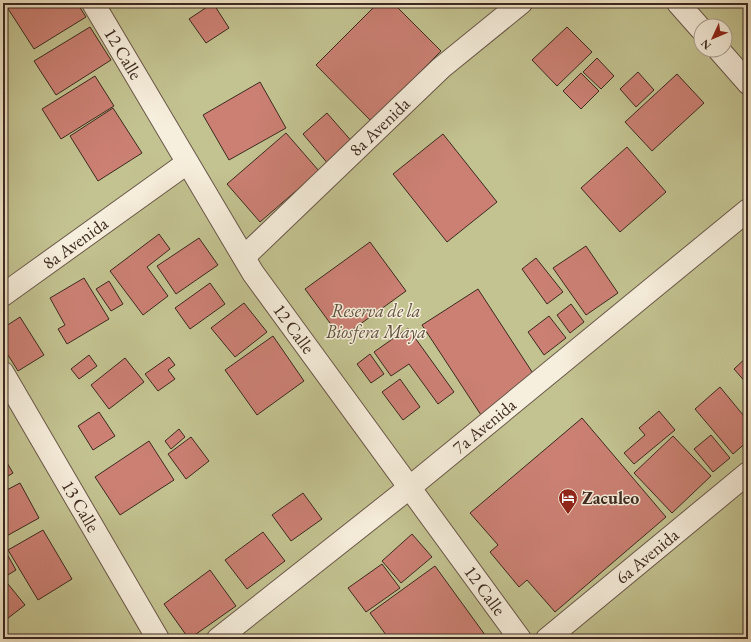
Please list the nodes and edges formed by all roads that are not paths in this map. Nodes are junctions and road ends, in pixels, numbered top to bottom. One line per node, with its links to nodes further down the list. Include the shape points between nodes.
1 (93, 3): 7 (street, 12 Calle)
2 (520, 3): 9 (street, 8a Avenida, via 441,68)
3 (678, 3): 4 (street)
4 (693, 20)
5 (726, 58): 6 (street)
6 (748, 83)
7 (187, 163): 9 (street, 12 Calle); 10 (street, 8a Avenida)
8 (748, 210): 13 (street, 7a Avenida)
9 (244, 257): 13 (street, 12 Calle)
10 (3, 295)
11 (3, 373): 14 (street, 13 Calle)
12 (748, 473): 17 (street, 6a Avenida)
13 (410, 488): 15 (street, 7a Avenida); 16 (street, 12 Calle)
14 (158, 639)
15 (218, 639)
16 (520, 639)
17 (547, 639)

